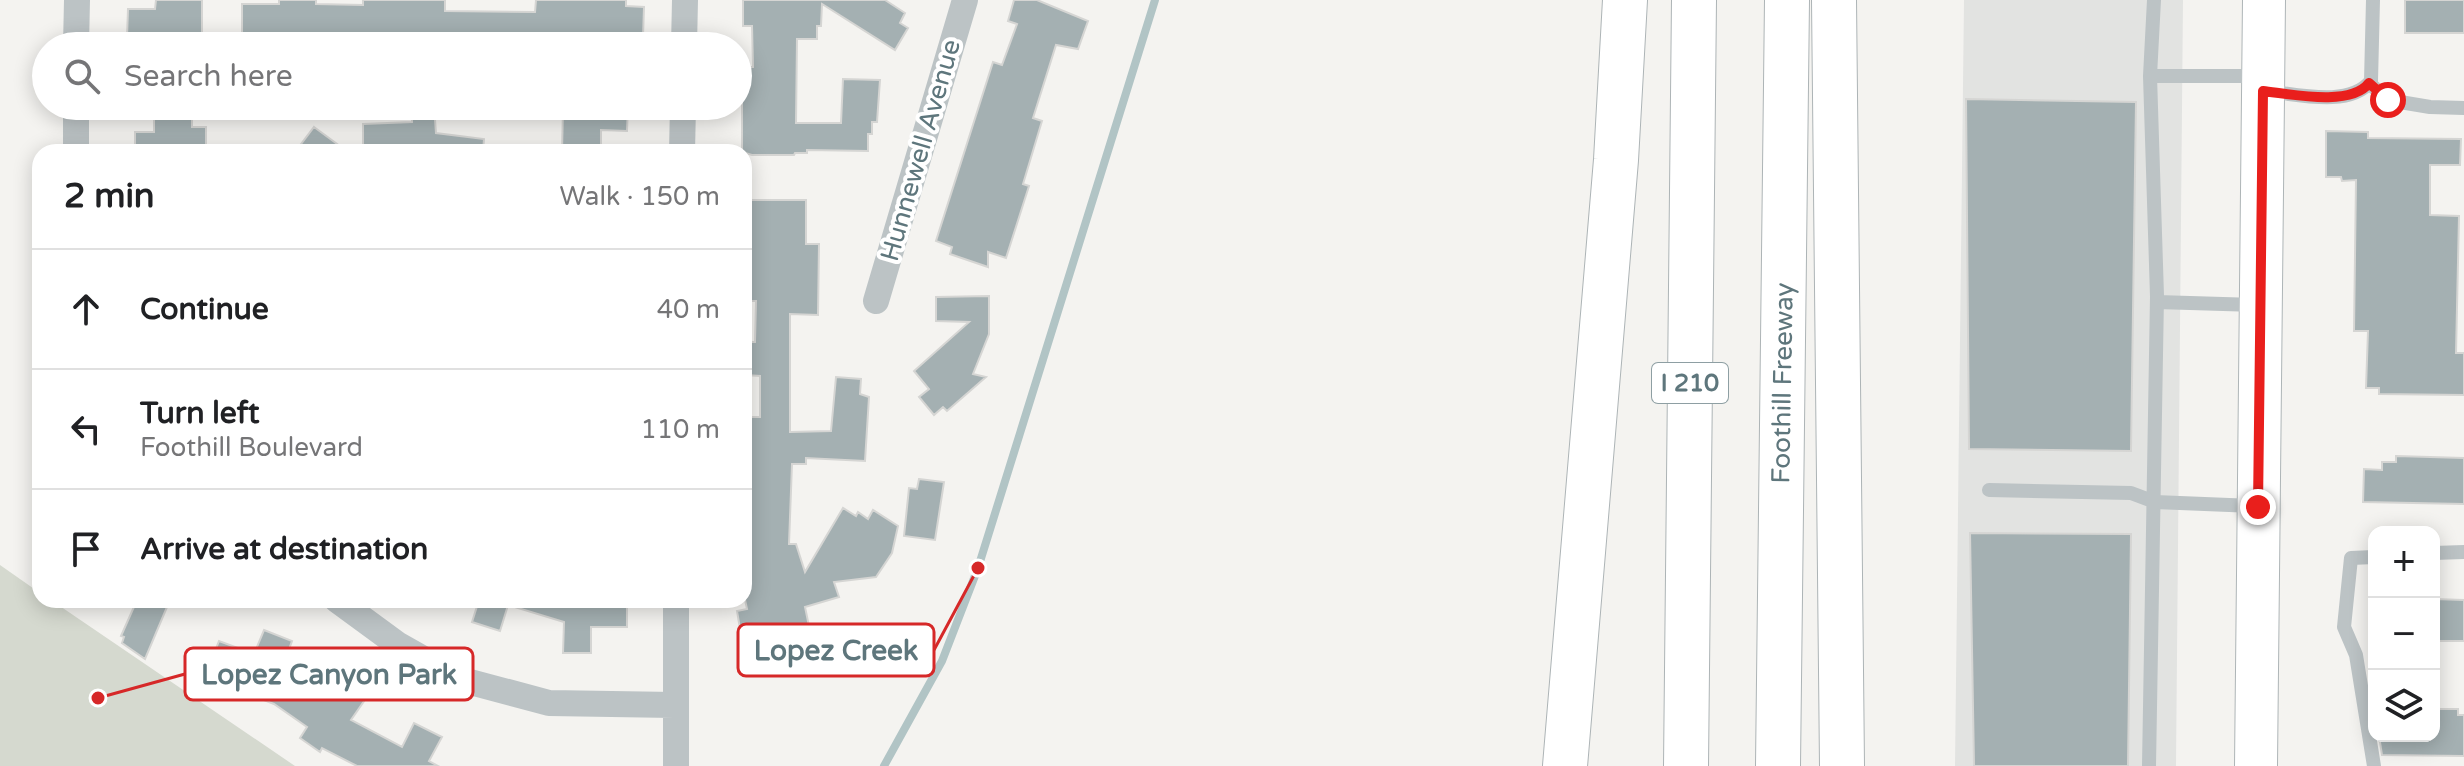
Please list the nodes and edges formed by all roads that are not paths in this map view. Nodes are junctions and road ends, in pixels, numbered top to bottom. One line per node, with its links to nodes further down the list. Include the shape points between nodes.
1 (77, 0): 11 (street)
2 (685, 0): 12 (street)
3 (965, 0): 21 (street, Hunnewell Avenue)
4 (1625, 0): 35 (highway)
5 (1694, 0): 36 (highway, I 210)
6 (1787, 0): 30 (highway, Foothill Freeway)
7 (1834, 0): 39 (highway)
8 (2154, 0): 13 (lane)
9 (2264, 0): 15 (main road)
10 (2373, 0): 14 (lane)
11 (76, 32)
12 (684, 32)
13 (2150, 76): 15 (lane); 22 (lane)
14 (2369, 83): 15 (lane, via 2345,96); 16 (lane, via 2388,100)
15 (2263, 84): 23 (main road)
16 (2464, 108)
17 (76, 120): 19 (street)
18 (683, 120): 20 (street)
19 (76, 144)
20 (682, 144)
21 (876, 301)
22 (2157, 302): 23 (lane); 25 (lane)
23 (2261, 305): 26 (main road)
24 (1989, 490): 25 (lane, via 2131,493)
25 (2155, 502): 26 (lane); 40 (lane)
26 (2258, 507): 41 (main road)
27 (2464, 552): 28 (lane)
28 (2440, 553)
29 (2368, 557): 42 (lane, via 2351,558 2344,627 2356,655)
30 (1780, 565): 37 (highway, Foothill Freeway); 38 (highway)
31 (348, 608): 33 (street, via 459,679 549,703)
32 (676, 608): 33 (street)
33 (674, 705): 34 (street)
34 (676, 766)
35 (1565, 766)
36 (1686, 766)
37 (1778, 766)
38 (1790, 766)
39 (1842, 766)
40 (2149, 766)
41 (2256, 766)
42 (2374, 766)

